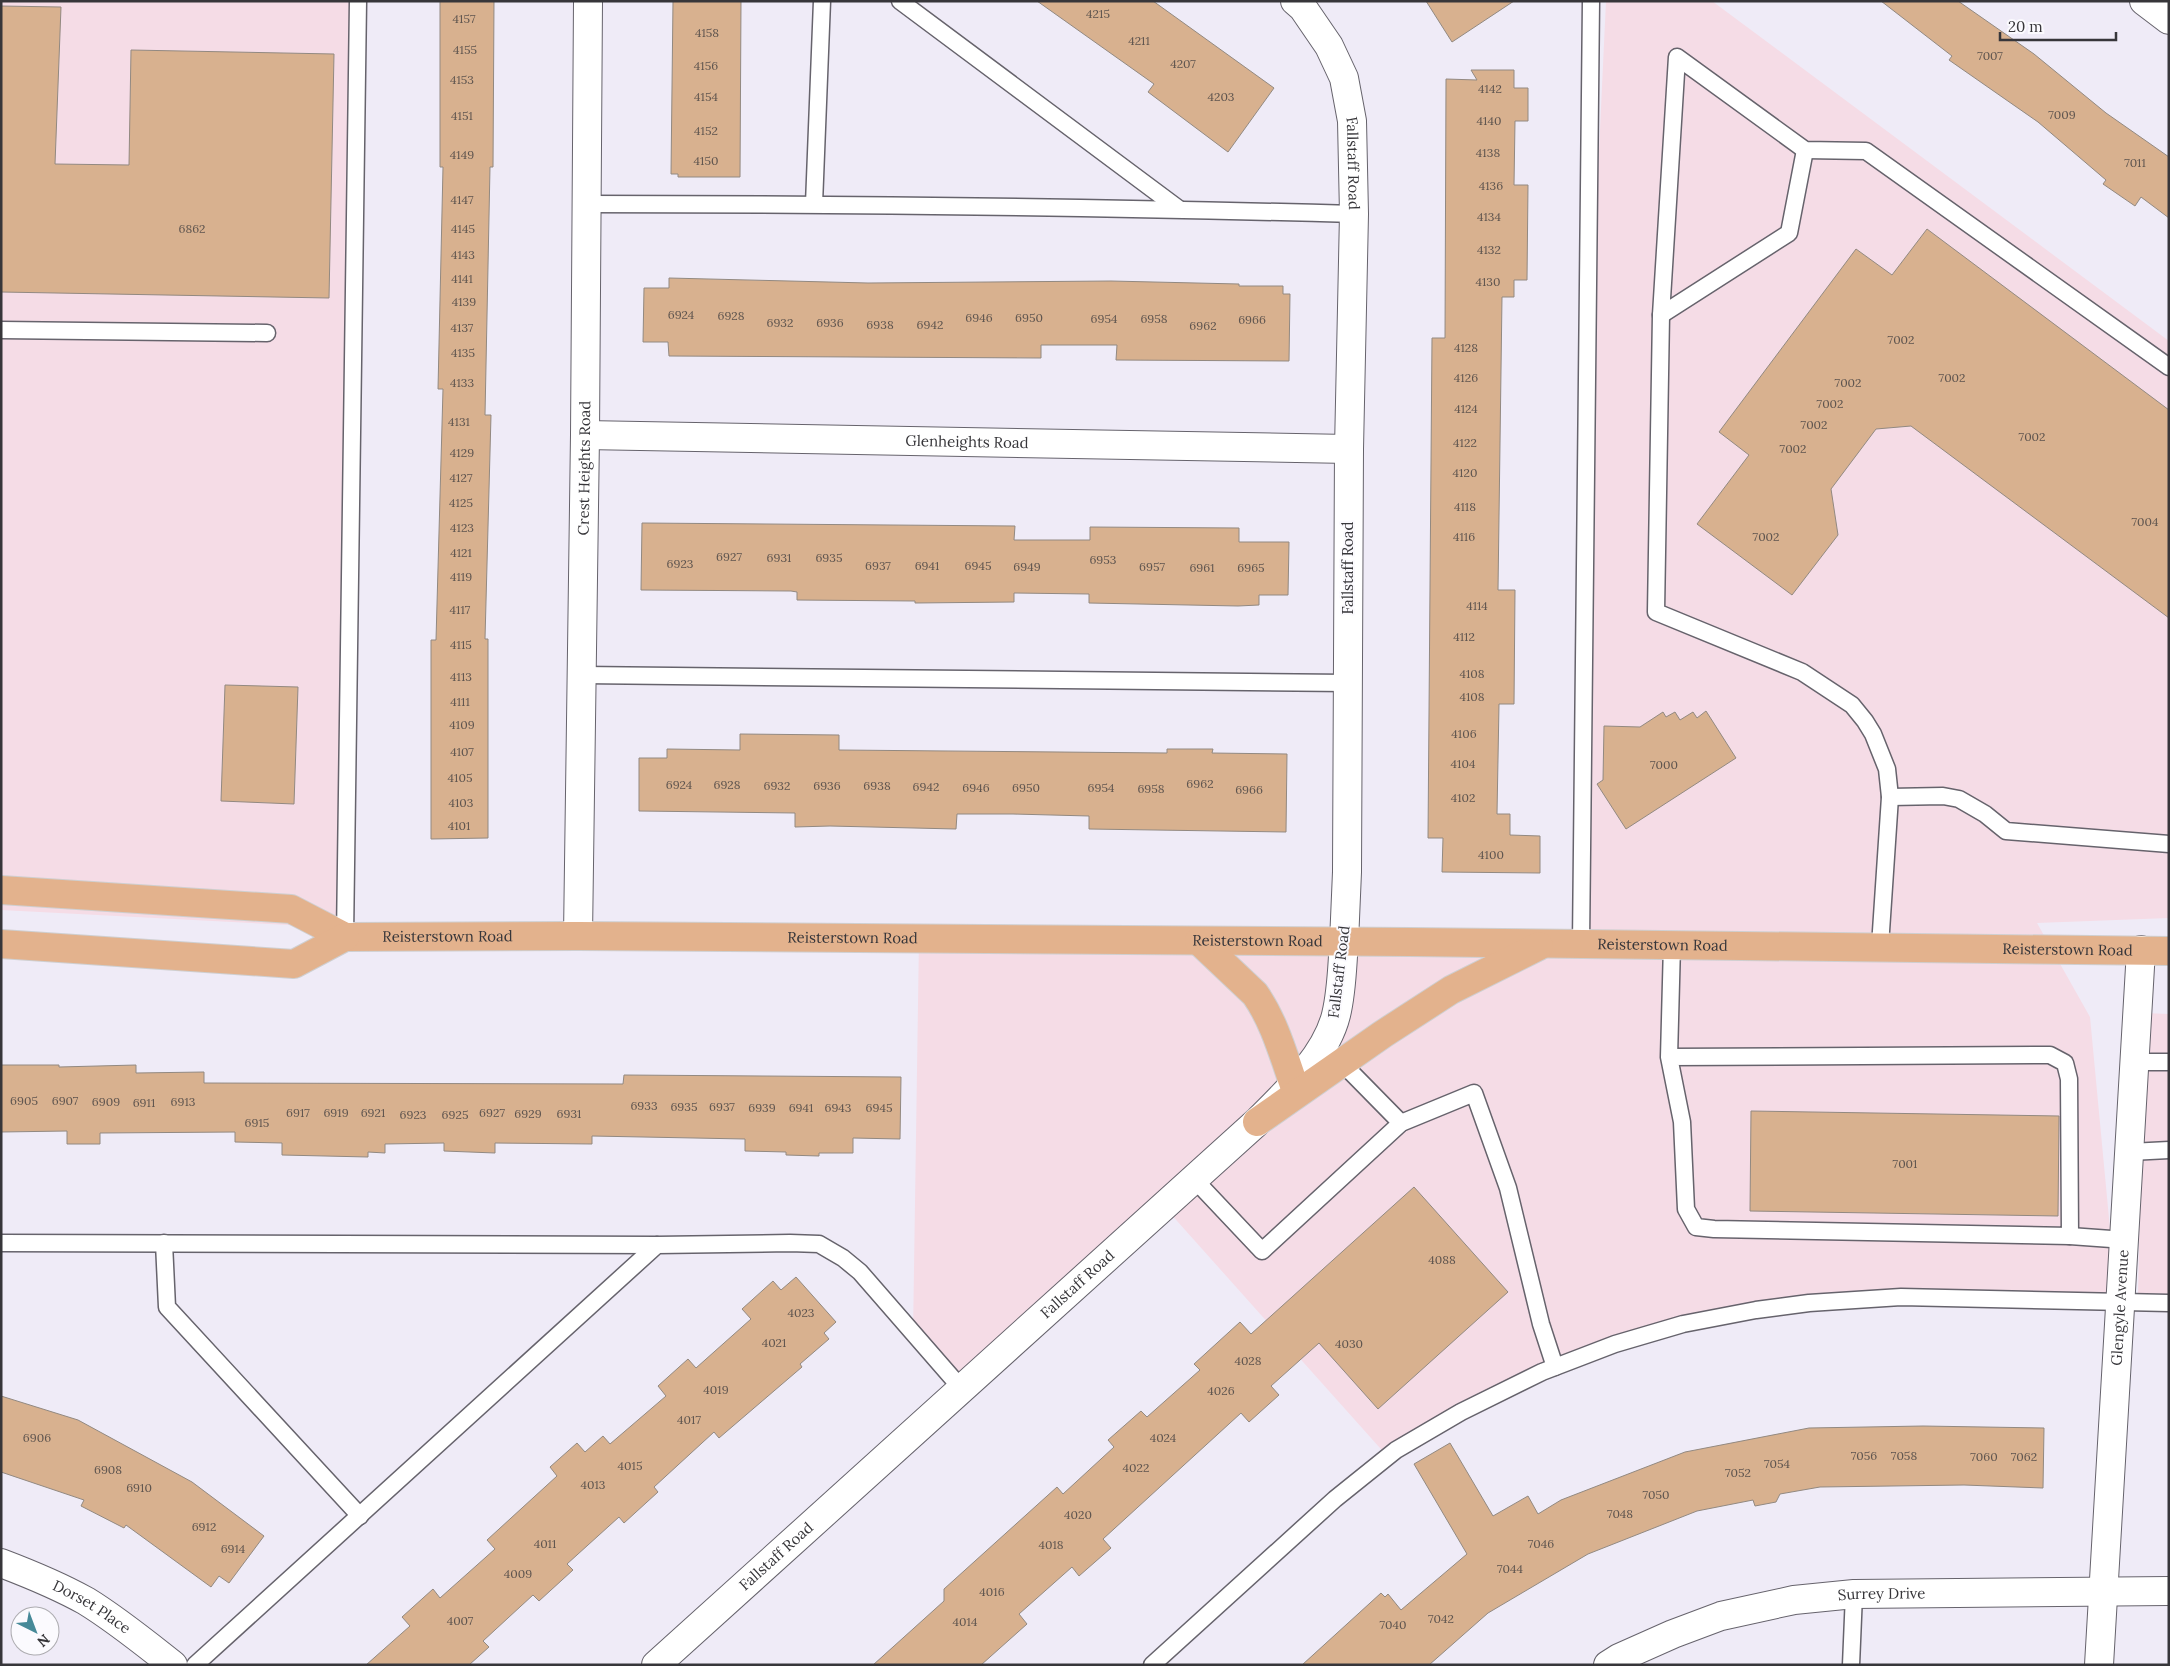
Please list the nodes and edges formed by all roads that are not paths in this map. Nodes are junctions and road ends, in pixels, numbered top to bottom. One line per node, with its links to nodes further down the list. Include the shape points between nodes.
1 (358, 1): 26 (lane)
2 (588, 1): 10 (street, Crest Heights Road)
3 (822, 1): 11 (lane)
4 (900, 1): 12 (lane)
5 (1295, 1): 13 (street, Fallstaff Road, via 1329,46 1344,78 1352,121)
6 (1591, 1): 31 (lane)
7 (2144, 1): 8 (street)
8 (2169, 20)
9 (1805, 150): 14 (lane, via 1789,233); 14 (lane, via 1677,57); 17 (lane, via 1866,151)
10 (586, 204): 11 (lane); 18 (street, Crest Heights Road)
11 (814, 204): 12 (lane)
12 (1180, 209): 13 (lane)
13 (1354, 214): 19 (street, Fallstaff Road)
14 (1661, 315): 22 (lane, via 1656,612 1802,672 1852,705 1874,734 1887,770)
15 (1, 330): 16 (lane)
16 (267, 332)
17 (2169, 366)
18 (585, 435): 19 (street, Glenheights Road); 20 (street, Crest Heights Road)
19 (1349, 449): 21 (street, Fallstaff Road)
20 (582, 675): 21 (lane); 25 (street, Crest Heights Road)
21 (1348, 683): 28 (street, Fallstaff Road)
22 (1890, 797): 23 (lane, via 1943,796 1959,799 2006,831); 33 (lane)
23 (2169, 844)
24 (1, 890): 26 (main road, Reisterstown Road, via 291,909)
25 (578, 936): 26 (main road, Reisterstown Road); 27 (main road, Reisterstown Road)
26 (345, 937): 29 (main road, Reisterstown Road, via 294,964)
27 (1199, 941): 28 (main road, Reisterstown Road); 40 (main road, via 1262,1004)
28 (1344, 942): 30 (main road, Reisterstown Road); 40 (street, Fallstaff Road, via 1338,1004 1330,1033)
29 (1, 944)
30 (1545, 944): 31 (main road, Reisterstown Road); 39 (main road, via 1451,990)
31 (1581, 944): 32 (main road, Reisterstown Road)
32 (1672, 945): 33 (main road, Reisterstown Road); 36 (lane)
33 (1880, 946): 34 (main road, Reisterstown Road)
34 (2142, 950): 35 (main road, Reisterstown Road); 37 (street, Glengyle Avenue)
35 (2169, 950)
36 (1669, 1057): 46 (lane, via 1682,1122 1686,1209 1696,1227); 46 (lane, via 2050,1055 2065,1063 2069,1079)
37 (2135, 1062): 38 (lane); 44 (street, Glengyle Avenue)
38 (2169, 1062)
39 (1342, 1063): 41 (main road); 42 (lane)
40 (1294, 1085): 41 (street, Fallstaff Road)
41 (1257, 1122): 45 (street, Fallstaff Road)
42 (1401, 1123): 45 (lane, via 1262,1252); 53 (lane, via 1474,1093 1508,1188 1541,1324)
43 (2169, 1150): 44 (lane)
44 (2130, 1152): 47 (street, Glengyle Avenue)
45 (1194, 1179): 54 (street, Fallstaff Road)
46 (2070, 1236): 47 (lane)
47 (2125, 1240): 51 (street, Glengyle Avenue)
48 (1, 1243): 49 (lane)
49 (164, 1243): 50 (lane); 55 (lane, via 166,1307)
50 (657, 1245): 54 (lane, via 819,1244 860,1272); 55 (lane)
51 (2120, 1301): 52 (lane); 53 (lane, via 1901,1297 1808,1303 1683,1324 1615,1344); 57 (street, Glengyle Avenue)
52 (2169, 1303)
53 (1556, 1367): 63 (lane, via 1461,1412 1396,1450 1336,1499)
54 (961, 1388): 62 (street, Fallstaff Road)
55 (360, 1516): 61 (lane)
56 (1, 1563): 60 (street, Dorset Place, via 85,1601)
57 (2103, 1591): 58 (street, Surrey Drive); 59 (street, Surrey Drive); 66 (street, Glengyle Avenue)
58 (2169, 1591)
59 (1854, 1594): 64 (street, Surrey Drive, via 1794,1600 1721,1616 1673,1634); 65 (lane)
60 (173, 1665)
61 (195, 1665)
62 (656, 1665)
63 (1152, 1665)
64 (1608, 1665)
65 (1851, 1665)
66 (2099, 1665)

